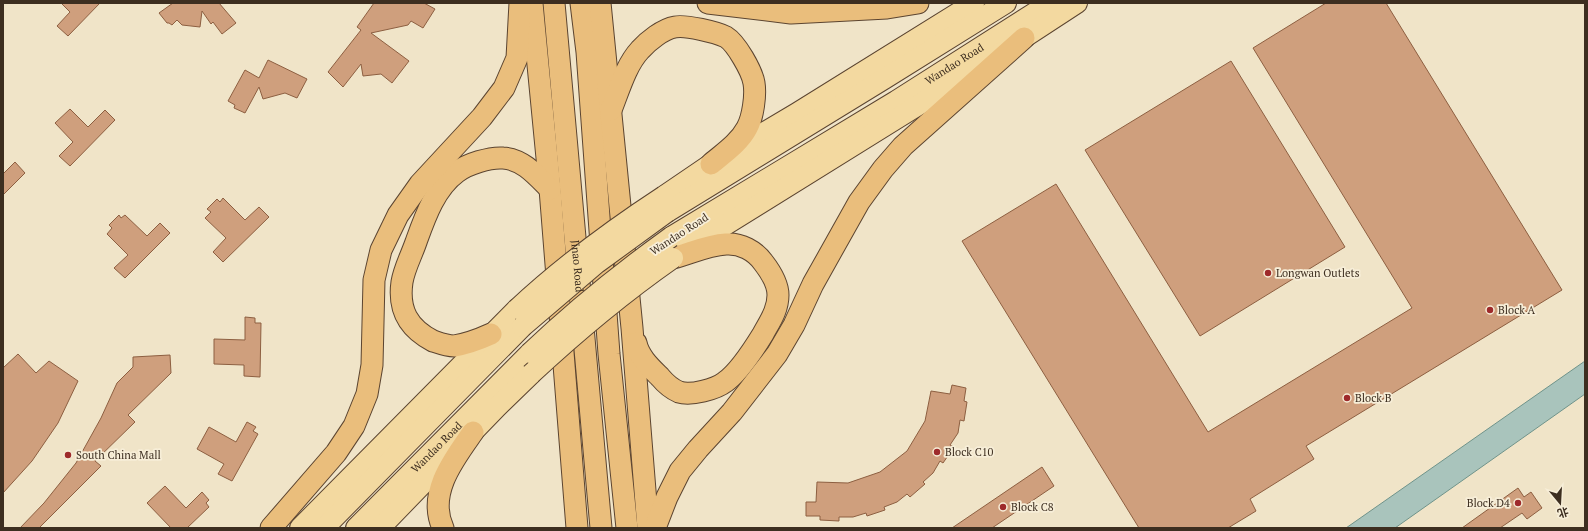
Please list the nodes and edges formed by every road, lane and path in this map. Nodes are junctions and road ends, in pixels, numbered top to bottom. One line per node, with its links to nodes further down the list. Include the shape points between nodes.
1 (520, 3): 23 (highway, via 517,58 504,88 482,117 420,184 398,215 381,250 374,280 372,364 367,394 354,426 336,454)
2 (532, 3): 15 (highway)
3 (554, 3): 31 (highway, Jinao Road)
4 (581, 3): 32 (highway, via 587,52 609,354)
5 (600, 3): 13 (highway)
6 (708, 3): 7 (highway, via 791,13 887,8)
7 (918, 3)
8 (974, 3): 14 (main road)
9 (1006, 3): 16 (main road, Wandao Road, via 884,79)
10 (1050, 3): 26 (main road, Wandao Road, bridge, via 896,101 671,237 632,265 562,322)
11 (1077, 3): 12 (main road)
12 (1024, 38): 17 (main road); 34 (highway, via 903,146 883,169 859,202 777,354 732,412 680,471)
13 (610, 112): 14 (highway, via 629,66 640,50 660,33 675,27 708,31 726,37 737,48 754,83 753,109 747,127 735,144); 19 (highway)
14 (711, 164): 16 (main road)
15 (550, 189): 20 (highway, via 521,163 503,158 481,160 457,171 439,190 425,216 402,281 402,308 410,323 422,335 438,343 453,346); 22 (highway)
16 (665, 204): 18 (main road, Wandao Road, bridge, via 596,263)
17 (673, 258): 19 (highway, via 709,247 728,244 743,246 758,256 772,273 778,294 775,313 735,373 725,382 697,393 680,392 664,382 637,348); 21 (main road, bridge, via 640,281 570,338)
18 (519, 318): 20 (main road); 25 (main road, Wandao Road)
19 (632, 328): 33 (highway)
20 (491, 334): 24 (main road)
21 (473, 432): 27 (main road); 28 (highway, via 444,477 438,508)
22 (573, 474): 29 (highway, via 567,518); 30 (highway)
23 (271, 528)
24 (300, 528)
25 (324, 528)
26 (356, 528)
27 (380, 528)
28 (443, 528)
29 (562, 528)
30 (576, 528)
31 (601, 528)
32 (627, 528)
33 (648, 528)
34 (655, 528)

